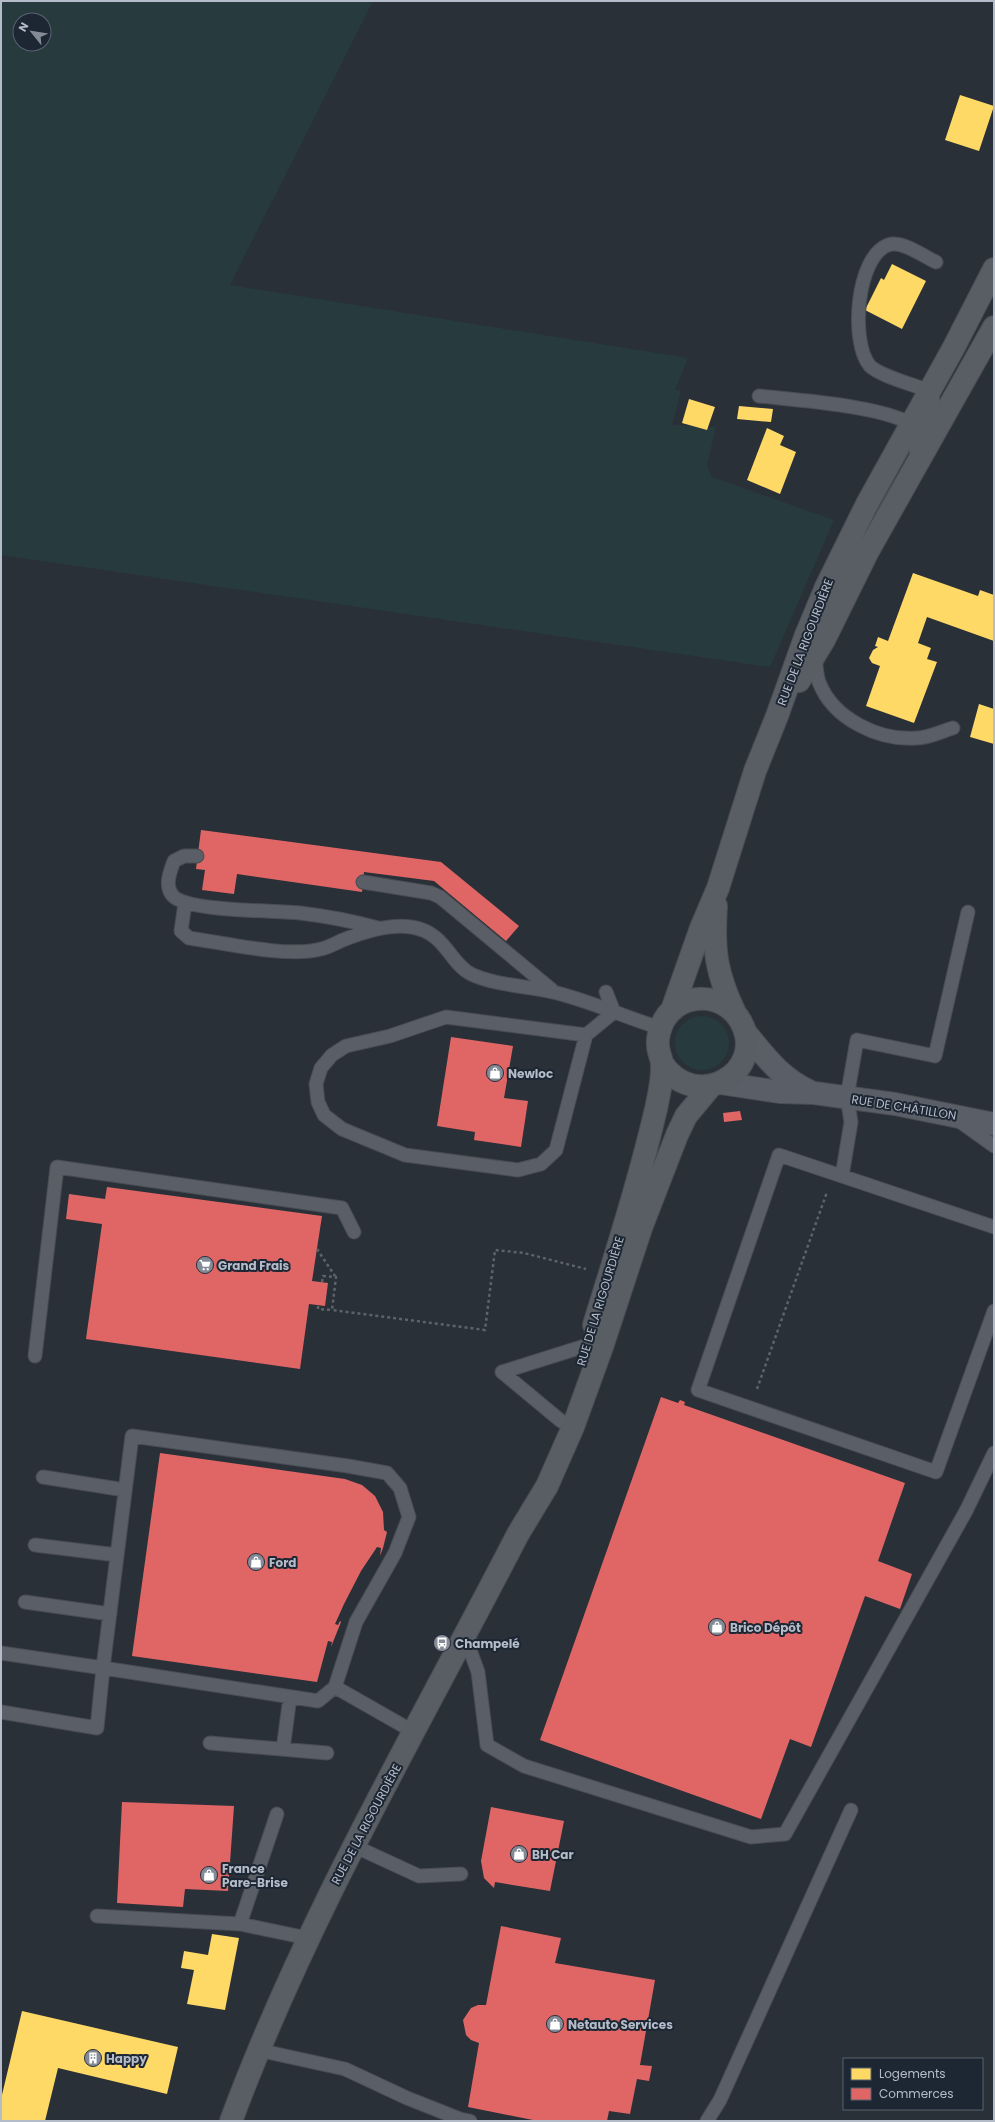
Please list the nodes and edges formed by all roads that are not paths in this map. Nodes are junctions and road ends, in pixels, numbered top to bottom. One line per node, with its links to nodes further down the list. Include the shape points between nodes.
1 (936, 262): 4 (lane, via 904,246 887,245 878,252 871,264 863,282 858,309 863,357 872,367)
2 (994, 269): 4 (street, RUE DE LA RIGOURDIÈRE)
3 (994, 327): 7 (street, RUE DE LA RIGOURDIÈRE)
4 (929, 391): 6 (street, RUE DE LA RIGOURDIÈRE)
5 (759, 396): 6 (lane, via 888,414)
6 (916, 427): 7 (lane, RUE DE LA RIGOURDIÈRE); 8 (street, RUE DE LA RIGOURDIÈRE)
7 (907, 481): 9 (street, RUE DE LA RIGOURDIÈRE)
8 (867, 504): 9 (lane, RUE DE LA RIGOURDIÈRE, via 858,545 818,631); 10 (street, RUE DE LA RIGOURDIÈRE, via 826,587)
9 (815, 655): 10 (street, RUE DE LA RIGOURDIÈRE); 11 (lane, via 819,682 833,704 854,722 885,736 918,738)
10 (777, 716): 14 (street, RUE DE LA RIGOURDIÈRE, via 755,771)
11 (953, 728)
12 (197, 856): 15 (lane, via 184,856 174,861 169,874 169,887 173,896)
13 (363, 882): 18 (lane, via 431,893 440,897)
14 (718, 888): 20 (street, RUE DE LA RIGOURDIÈRE); 22 (street, RUE DE LA RIGOURDIÈRE, via 714,930 715,955 725,991)
15 (185, 903): 17 (lane, via 341,918); 17 (lane, via 181,931 190,938 293,953 322,949 359,934)
16 (968, 912): 28 (lane, via 935,1056 856,1040)
17 (381, 929): 18 (lane, via 402,926 421,929 443,944 470,974 488,980)
18 (554, 992): 21 (lane, via 585,1000)
19 (606, 992): 21 (lane)
20 (672, 1010): 22 (street, via 692,999 716,1000); 23 (street)
21 (614, 1012): 23 (lane); 24 (lane)
22 (740, 1023): 26 (street, via 745,1052 742,1062 729,1078); 27 (street, RUE DE CHÂTILLON, via 773,1067 787,1079)
23 (660, 1028): 25 (street, via 658,1046)
24 (586, 1035): 24 (lane, via 556,1150 541,1164 518,1170 405,1155 342,1129 324,1115 318,1102 316,1084 321,1068 332,1055 346,1046 390,1036 446,1016)
25 (662, 1063): 26 (street, via 683,1083 701,1087); 36 (street, RUE DE LA RIGOURDIÈRE, via 656,1108)
26 (716, 1084): 27 (street, RUE DE CHÂTILLON, via 780,1092); 42 (street, RUE DE LA RIGOURDIÈRE, via 686,1116 677,1135 641,1228 573,1427 547,1486)
27 (814, 1093): 28 (street, RUE DE CHÂTILLON)
28 (847, 1097): 29 (street, RUE DE CHÂTILLON); 32 (lane, via 851,1122)
29 (946, 1112): 30 (street, RUE DE CHÂTILLON); 31 (lane)
30 (994, 1124)
31 (994, 1146)
32 (837, 1174): 33 (lane); 35 (lane, via 779,1156 698,1390 936,1472)
33 (994, 1227)
34 (354, 1232): 37 (lane, via 342,1208 57,1167)
35 (994, 1311)
36 (588, 1345): 38 (street, RUE DE LA RIGOURDIÈRE); 38 (lane, via 502,1372)
37 (35, 1356)
38 (561, 1421): 42 (street, RUE DE LA RIGOURDIÈRE)
39 (994, 1453): 47 (lane, via 966,1511 785,1834 751,1836 524,1766 487,1745 478,1672)
40 (43, 1477): 41 (lane)
41 (125, 1490): 44 (lane); 50 (lane, via 132,1436 388,1473 400,1488 409,1517 395,1553 356,1622)
42 (518, 1534): 47 (street, RUE DE LA RIGOURDIÈRE)
43 (35, 1545): 44 (lane)
44 (117, 1555): 46 (lane)
45 (24, 1602): 46 (lane)
46 (110, 1614): 49 (lane)
47 (465, 1636): 53 (street, RUE DE LA RIGOURDIÈRE)
48 (1, 1653): 49 (lane)
49 (103, 1668): 51 (lane); 52 (lane, via 97,1728)
50 (335, 1687): 51 (lane, via 318,1701); 53 (lane)
51 (290, 1697): 55 (lane)
52 (1, 1712)
53 (414, 1732): 59 (street, RUE DE LA RIGOURDIÈRE)
54 (210, 1743): 55 (lane)
55 (283, 1749): 56 (lane)
56 (327, 1753)
57 (851, 1810): 67 (lane, via 720,2100)
58 (277, 1814): 62 (lane)
59 (354, 1846): 60 (lane, via 419,1876); 63 (street, RUE DE LA RIGOURDIÈRE)
60 (461, 1874)
61 (98, 1916): 62 (lane)
62 (240, 1924): 63 (lane)
63 (307, 1938): 64 (street, RUE DE LA RIGOURDIÈRE)
64 (258, 2050): 65 (street, RUE DE LA RIGOURDIÈRE); 66 (lane, via 345,2069 407,2098)
65 (231, 2121)
66 (470, 2121)
67 (707, 2121)

